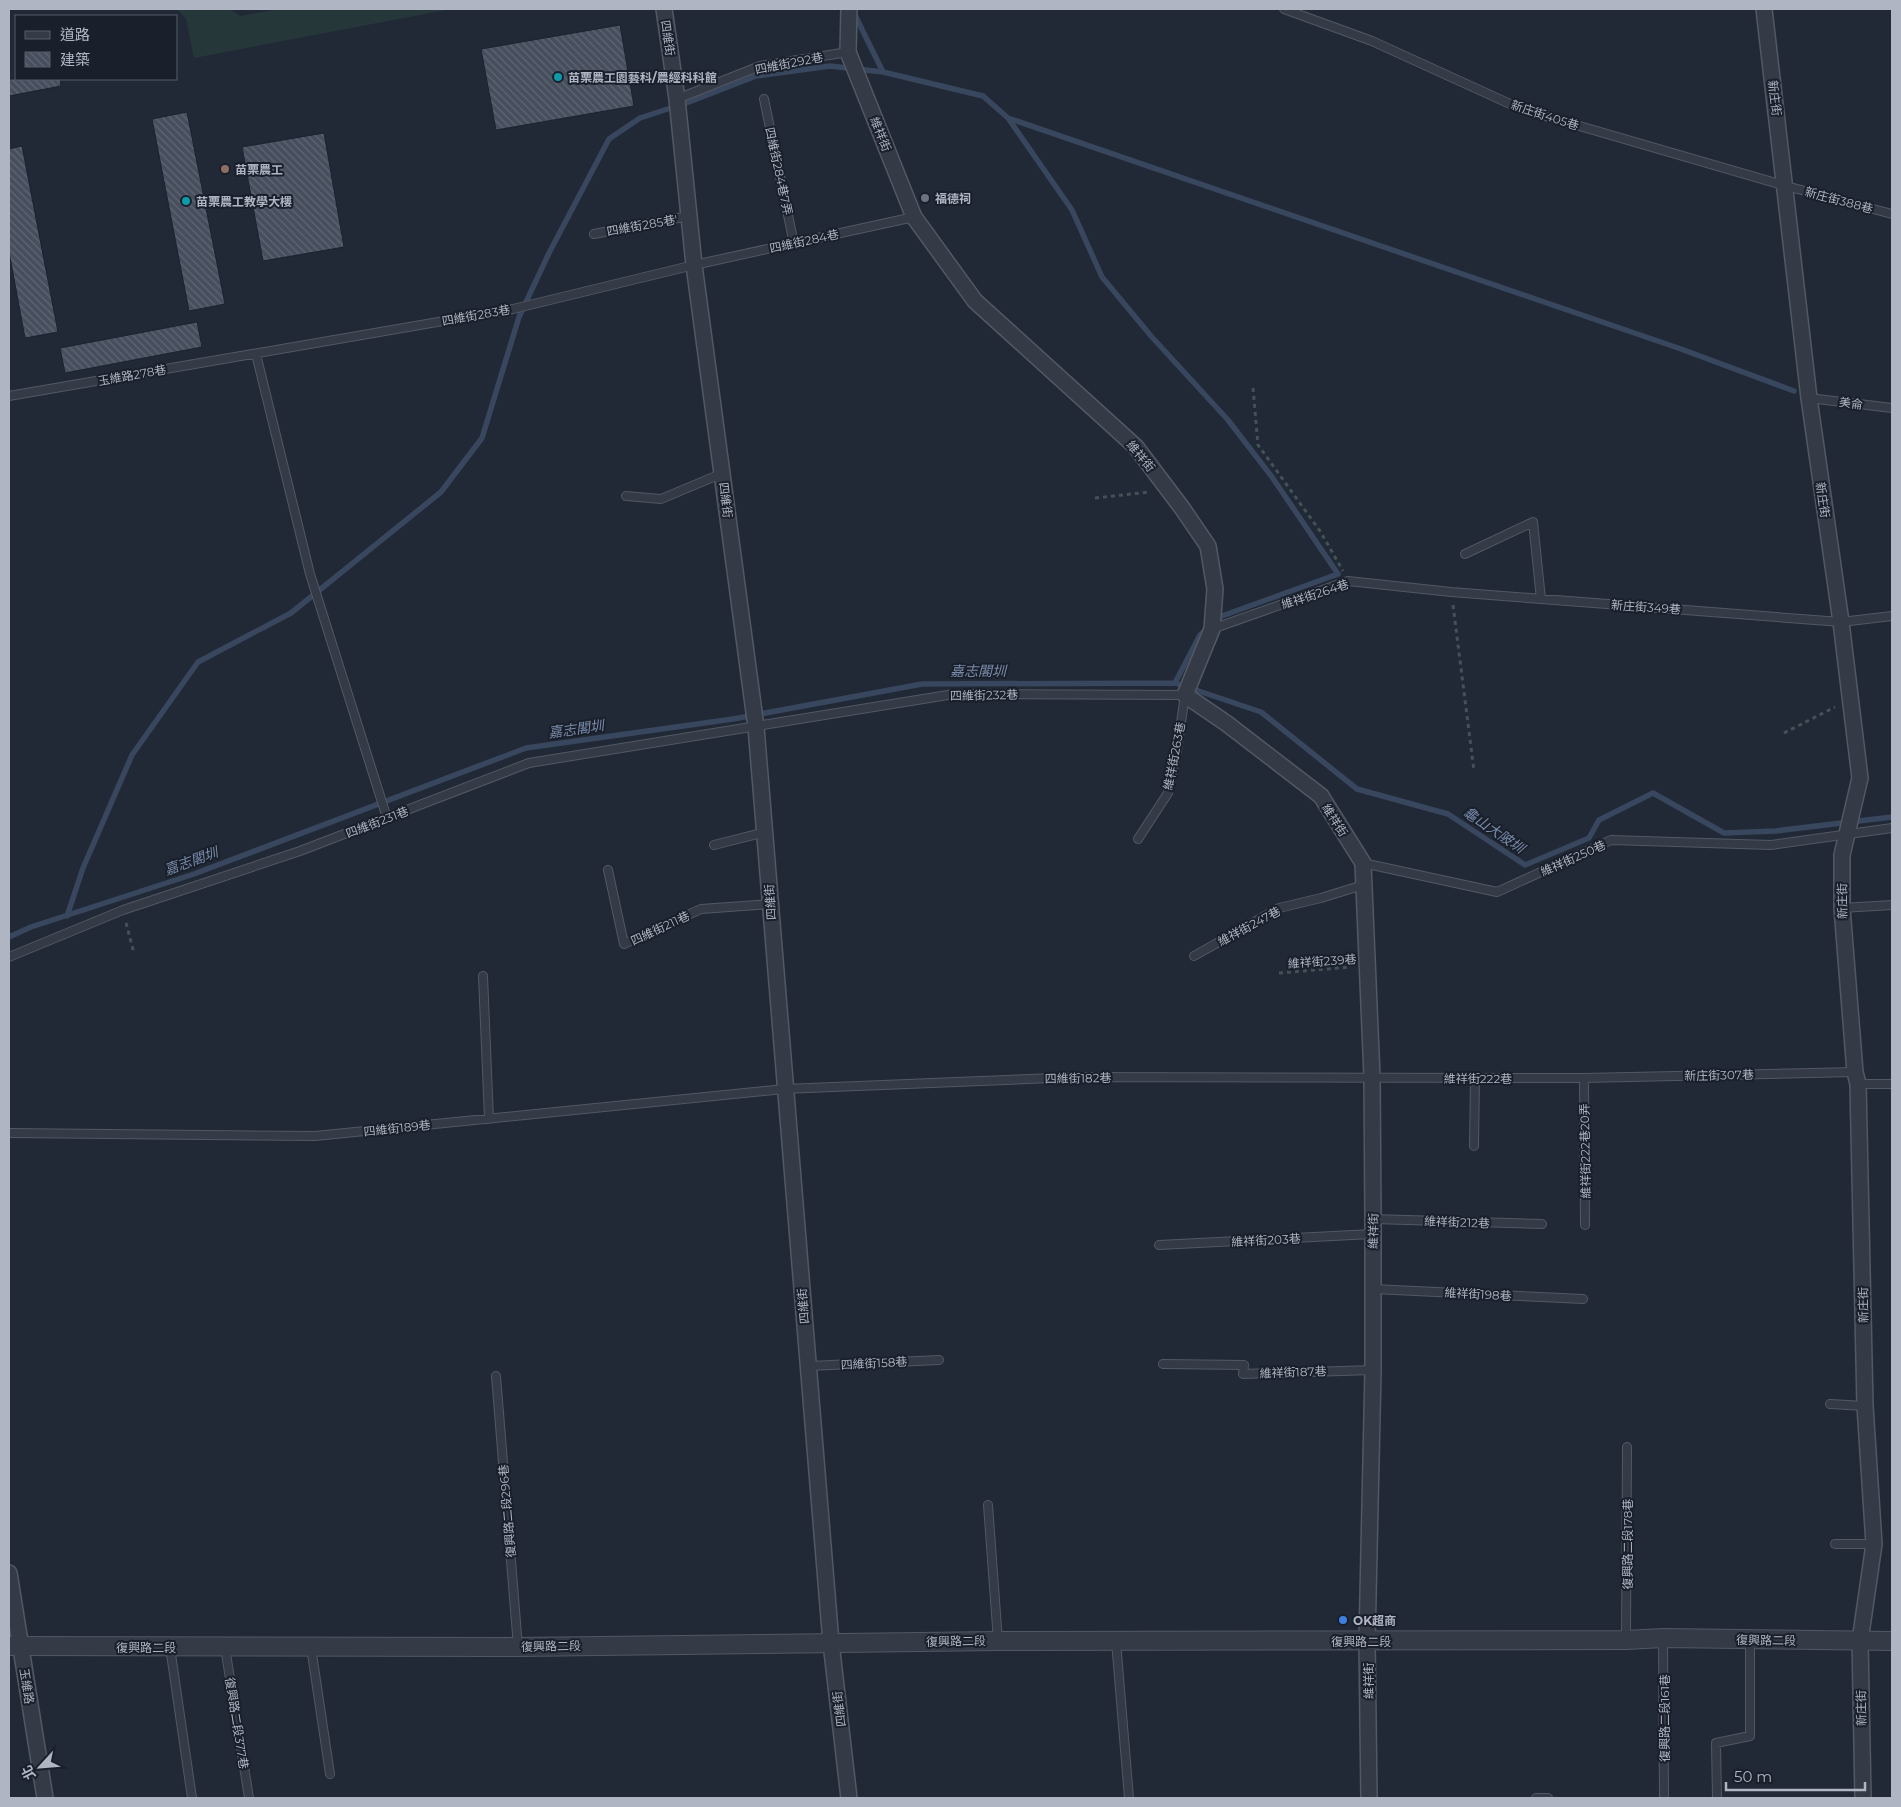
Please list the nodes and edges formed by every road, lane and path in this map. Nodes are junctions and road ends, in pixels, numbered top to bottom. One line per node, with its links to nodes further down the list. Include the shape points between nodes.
1 (664, 9): 6 (street, 四維街)
2 (849, 9): 5 (street, 維祥街)
3 (1284, 9): 8 (lane, 新庄街405巷, via 1372,41 1522,109)
4 (1764, 9): 8 (street, 新庄街)
5 (848, 52): 6 (lane, 四維街292巷, via 760,66); 11 (street, 維祥街)
6 (677, 99): 10 (street, 四維街)
7 (764, 99): 13 (lane, 四維街284巷7弄)
8 (1786, 186): 9 (lane, 新庄街388巷); 18 (street, 新庄街)
9 (1892, 214)
10 (689, 216): 12 (lane, 四維街285巷'); 14 (street, 四維街)
11 (914, 217): 13 (lane, 四維街284巷); 21 (street, 維祥街, via 976,301 1136,447)
12 (594, 234)
13 (794, 244): 14 (lane, 四維街284巷)
14 (694, 265): 15 (lane, 四維街283巷, via 513,309); 20 (street, 四維街)
15 (256, 354): 17 (lane, 玉維路278巷); 36 (lane, via 310,574)
16 (1253, 388): 25 (path, via 1258,445 1320,531)
17 (9, 396)
18 (1809, 398): 19 (lane, 美侖); 29 (street, 新庄街)
19 (1892, 408)
20 (723, 473): 22 (lane, via 661,499); 33 (street, 四維街)
21 (1168, 489): 23 (path); 30 (street, 維祥街, via 1208,546 1215,589)
22 (626, 496)
23 (1095, 498)
24 (1465, 554): 27 (lane, via 1533,522)
25 (1348, 581): 26 (lane, 維祥街264巷); 30 (lane, 維祥街264巷)
26 (1451, 592): 27 (lane, 新庄街349巷); 35 (path)
27 (1542, 599): 29 (lane, 新庄街349巷)
28 (1892, 616): 29 (lane, 新庄街349巷)
29 (1841, 622): 32 (street, 新庄街)
30 (1212, 629): 31 (street, 維祥街)
31 (1185, 695): 33 (lane, 四維街232巷, via 954,694); 40 (lane, 維祥街263巷, via 1168,793); 42 (street, 維祥街, via 1320,796)
32 (1850, 699): 34 (path); 39 (street, 新庄街, via 1860,778)
33 (756, 727): 36 (lane, 四維街231巷, via 529,763); 38 (street, 四維街)
34 (1784, 733)
35 (1474, 771)
36 (387, 818): 48 (lane, 四維街231巷, via 300,851)
37 (1892, 828): 39 (lane, 維祥街250巷)
38 (765, 832): 41 (lane); 45 (street, 四維街)
39 (1848, 833): 42 (lane, 維祥街250巷, via 1771,845 1611,840 1497,892); 47 (street, 新庄街, via 1842,855)
40 (1138, 838)
41 (714, 845)
42 (1363, 863): 44 (street, 維祥街)
43 (608, 870): 45 (lane, 四維街211巷, via 624,944 701,909)
44 (1363, 885): 50 (lane, 維祥街247巷, via 1279,908); 52 (street, 維祥街)
45 (770, 904): 60 (street, 四維街)
46 (1892, 905): 47 (lane)
47 (1842, 908): 58 (street, 新庄街)
48 (123, 910): 49 (path); 51 (lane, 四維街231巷)
49 (134, 954)
50 (1194, 956)
51 (9, 957)
52 (1366, 966): 53 (path, 維祥街239巷); 55 (street, 維祥街)
53 (1279, 973)
54 (483, 976): 61 (lane)
55 (1372, 1077): 56 (lane, 維祥街222巷); 60 (lane, 四維街182巷, via 1076,1077); 64 (street, 維祥街)
56 (1475, 1078): 57 (lane, 維祥街222巷); 63 (lane)
57 (1584, 1078): 58 (lane, 新庄街307巷); 66 (lane, 維祥街222巷20弄)
58 (1856, 1078): 59 (lane, 新庄街307巷); 77 (street, 新庄街)
59 (1892, 1084)
60 (784, 1089): 61 (lane, 四維街189巷); 73 (street, 四維街)
61 (489, 1118): 62 (lane, 四維街189巷, via 315,1136)
62 (9, 1133)
63 (1474, 1146)
64 (1373, 1219): 65 (lane, 維祥街212巷); 67 (street, 維祥街)
65 (1542, 1224)
66 (1586, 1225)
67 (1372, 1234): 68 (lane, 維祥街203巷); 69 (street, 維祥街)
68 (1159, 1245)
69 (1372, 1289): 70 (lane, 維祥街198巷); 74 (street, 維祥街)
70 (1583, 1299)
71 (939, 1360): 73 (lane, 四維街158巷)
72 (1163, 1364): 74 (lane, 維祥街187巷, via 1244,1364 1243,1374)
73 (809, 1366): 91 (street, 四維街)
74 (1373, 1370): 88 (street, 維祥街)
75 (496, 1376): 93 (lane, 復興路二段296巷)
76 (1830, 1404): 77 (lane)
77 (1865, 1406): 81 (street, 新庄街)
78 (1627, 1447): 85 (lane, 復興路二段178巷)
79 (988, 1505): 86 (lane)
80 (1835, 1544): 81 (lane)
81 (1874, 1544): 89 (street, 新庄街)
82 (9, 1574): 92 (street, 玉維路)
83 (1664, 1638): 84 (street, 復興路二段); 85 (street, 復興路二段); 106 (lane, 復興路二段161巷)
84 (1750, 1639): 89 (street, 復興路二段); 107 (lane, via 1750,1736 1716,1743)
85 (1626, 1640): 88 (street, 復興路二段)
86 (998, 1641): 87 (street, 復興路二段); 91 (street, 復興路二段)
87 (1116, 1641): 88 (street, 復興路二段); 102 (lane)
88 (1368, 1641): 103 (street, 維祥街)
89 (1860, 1641): 90 (street, 復興路二段); 108 (street, 新庄街)
90 (1892, 1641)
91 (831, 1643): 93 (street, 復興路二段); 101 (street, 四維街)
92 (14, 1646): 94 (street, 復興路二段); 98 (street, 玉維路)
93 (518, 1646): 95 (street, 復興路二段)
94 (170, 1647): 96 (street, 復興路二段); 99 (lane)
95 (311, 1647): 96 (street, 復興路二段); 97 (lane)
96 (225, 1648): 100 (lane, 復興路二段377巷)
97 (330, 1774)
98 (45, 1798)
99 (192, 1798)
100 (249, 1798)
101 (849, 1798)
102 (1129, 1798)
103 (1369, 1798)
104 (1536, 1798): 105 (lane)
105 (1548, 1798)
106 (1664, 1798)
107 (1717, 1798)
108 (1863, 1798)

